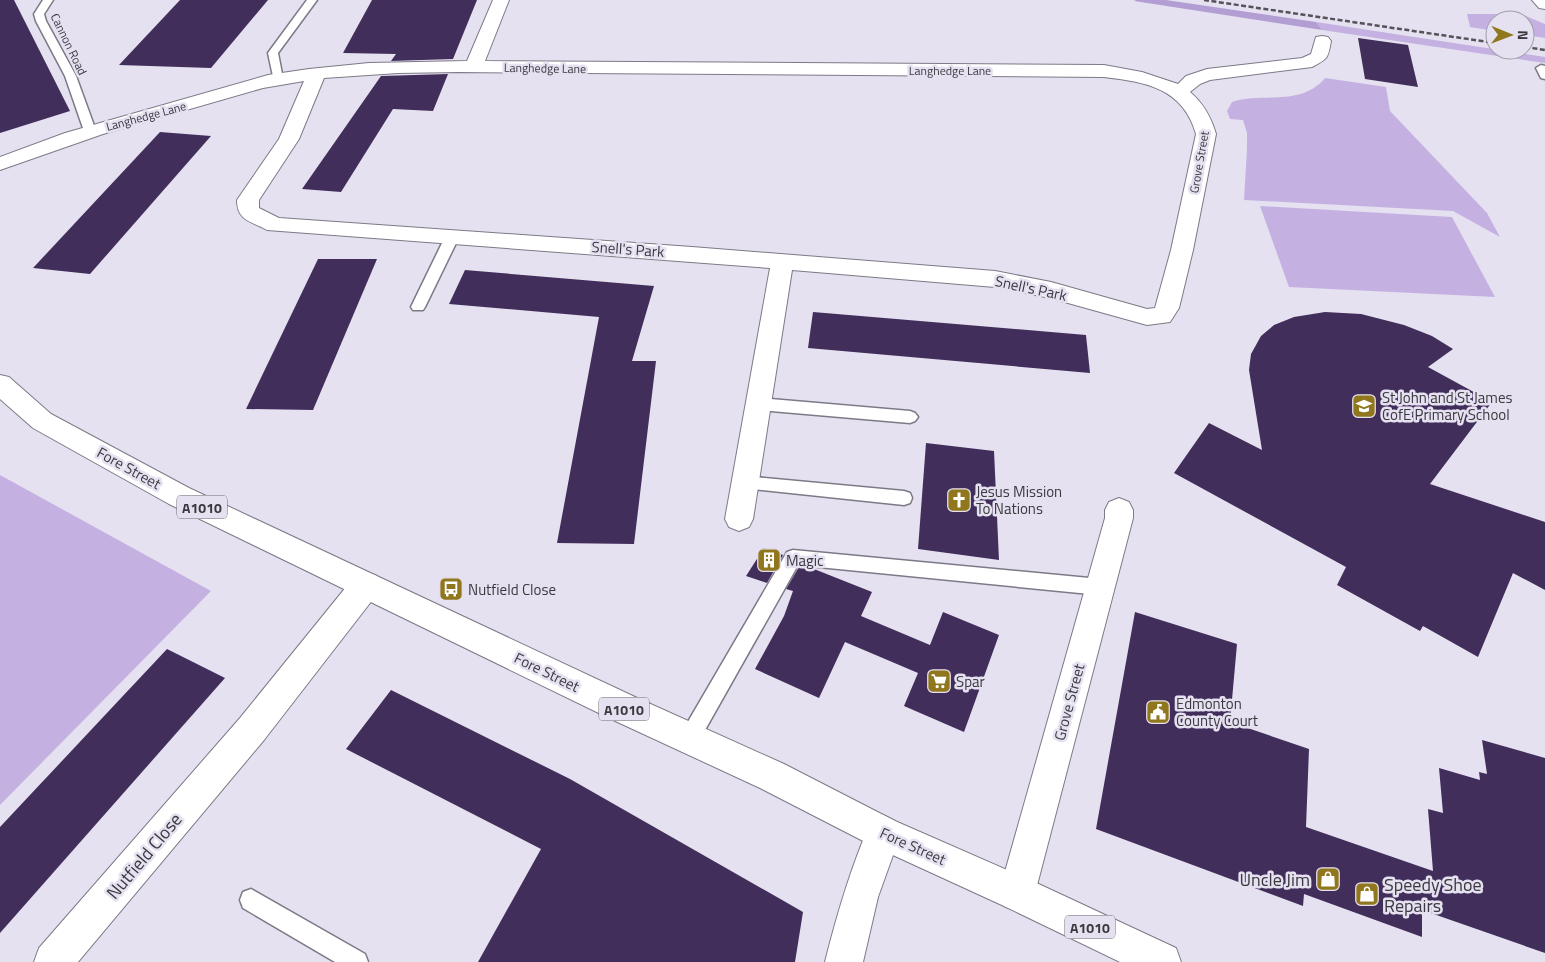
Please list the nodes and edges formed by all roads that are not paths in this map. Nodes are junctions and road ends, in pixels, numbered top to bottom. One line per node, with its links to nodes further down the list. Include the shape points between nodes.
1 (48, 0): 11 (lane, Cannon Road, via 39,14 41,25 70,76)
2 (312, 0): 9 (lane, via 273,52)
3 (501, 0): 7 (street)
4 (1540, 0): 5 (street)
5 (1545, 4)
6 (1322, 41): 10 (street, via 1320,57 1306,63 1207,75 1193,80)
7 (474, 66): 8 (street, Langhedge Lane); 10 (street, Langhedge Lane, via 1104,71 1129,74)
8 (316, 74): 9 (street, Langhedge Lane); 13 (street, Snell's Park, via 288,139 248,200 248,210 276,225)
9 (278, 79): 11 (street, Langhedge Lane)
10 (1181, 92): 16 (street, Grove Street, via 1204,122 1206,134 1174,282)
11 (90, 131): 12 (street, Langhedge Lane)
12 (0, 164)
13 (452, 237): 14 (street, Snell's Park); 15 (lane)
14 (782, 262): 16 (street, Snell's Park, via 995,279 1051,290 1147,317); 18 (street)
15 (418, 307)
16 (1162, 316)
17 (0, 384): 24 (street, Fore Street / A1010, via 42,421 179,496)
18 (758, 404): 19 (lane); 20 (street)
19 (910, 417)
20 (744, 482): 21 (lane); 23 (street)
21 (904, 498)
22 (1119, 510): 25 (street, Grove Street)
23 (738, 519)
24 (366, 585): 26 (street, Fore Street / A1010); 30 (street, Nutfield Close, via 252,729)
25 (1100, 587): 26 (lane, via 793,557); 28 (street, Grove Street)
26 (689, 739): 27 (street, Fore Street / A1010, via 772,776)
27 (883, 833): 28 (street, Fore Street / A1010); 32 (street, via 860,897)
28 (1017, 893): 33 (street, Fore Street / A1010)
29 (251, 900): 31 (lane)
30 (53, 962)
31 (356, 962)
32 (844, 962)
33 (1162, 962)

